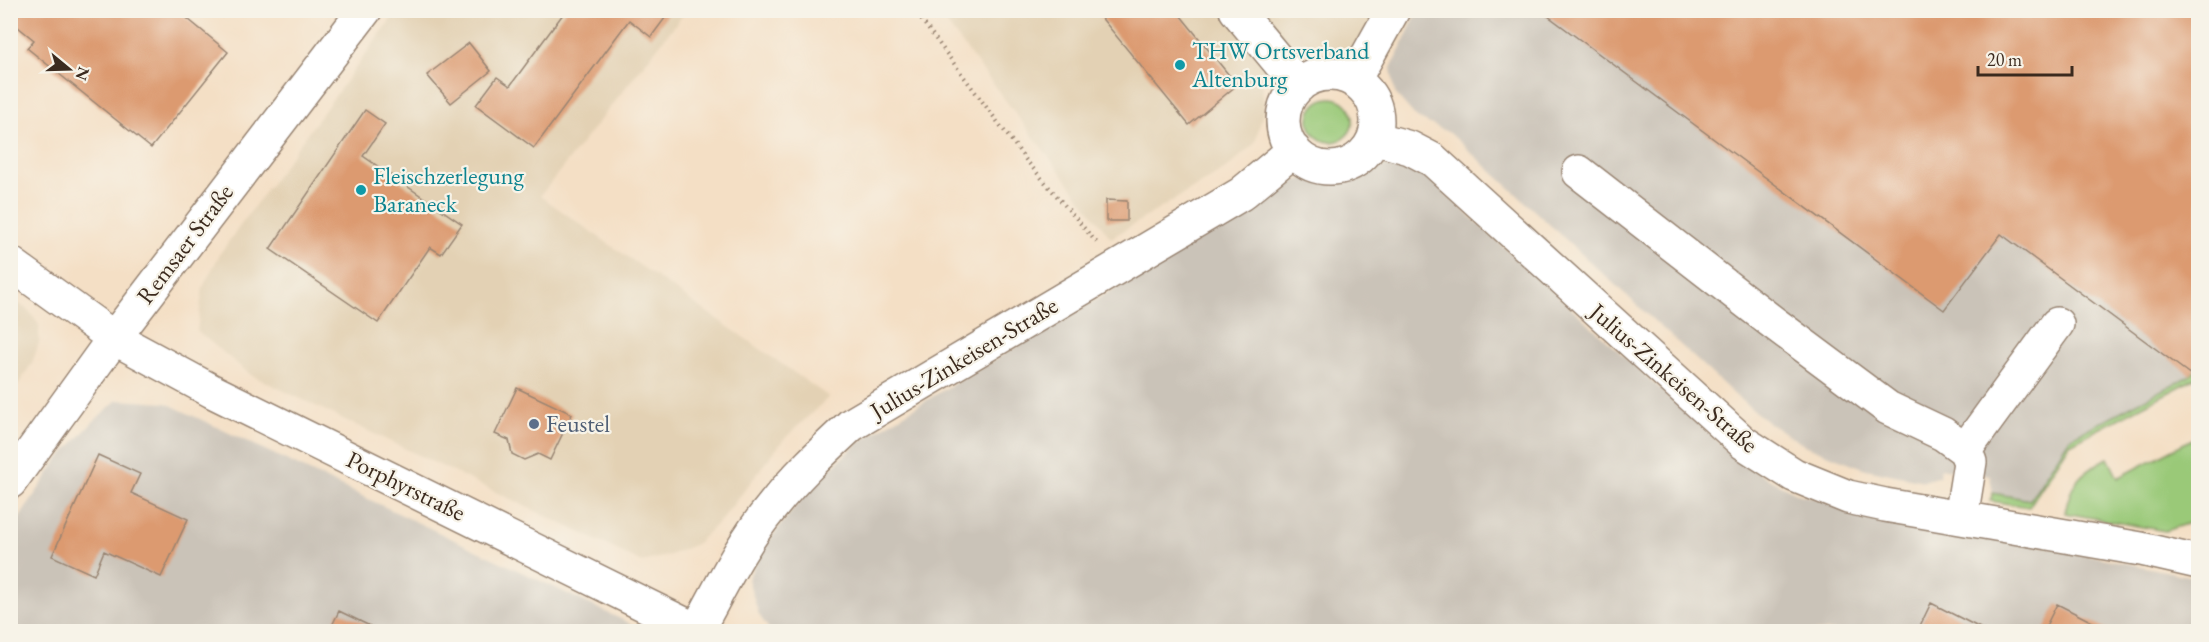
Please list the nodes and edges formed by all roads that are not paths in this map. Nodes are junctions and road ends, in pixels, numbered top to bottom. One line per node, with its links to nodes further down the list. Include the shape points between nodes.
1 (365, 10): 11 (street, Remsaer Straße)
2 (1236, 10): 5 (street)
3 (1393, 10): 4 (street)
4 (1354, 80): 5 (street, via 1325,74); 6 (street, via 1372,99 1377,112)
5 (1299, 86): 7 (street, via 1284,110 1285,131)
6 (1374, 138): 7 (street, via 1353,162 1337,167 1305,161); 14 (street, Julius-Zinkeisen-Straße, via 1410,148 1432,160 1744,443 1794,475 1848,497)
7 (1294, 150): 16 (street, Julius-Zinkeisen-Straße, via 1241,194 851,425 769,509 730,570)
8 (1579, 172): 12 (street, via 1888,408 1943,434)
9 (10, 263): 11 (street, Porphyrstraße)
10 (2057, 324): 12 (street)
11 (114, 338): 13 (street, Remsaer Straße); 16 (street, Porphyrstraße, via 212,391)
12 (1965, 450): 14 (street, via 1970,462)
13 (10, 482)
14 (1961, 518): 15 (street, Julius-Zinkeisen-Straße)
15 (2199, 562)
16 (698, 631)

